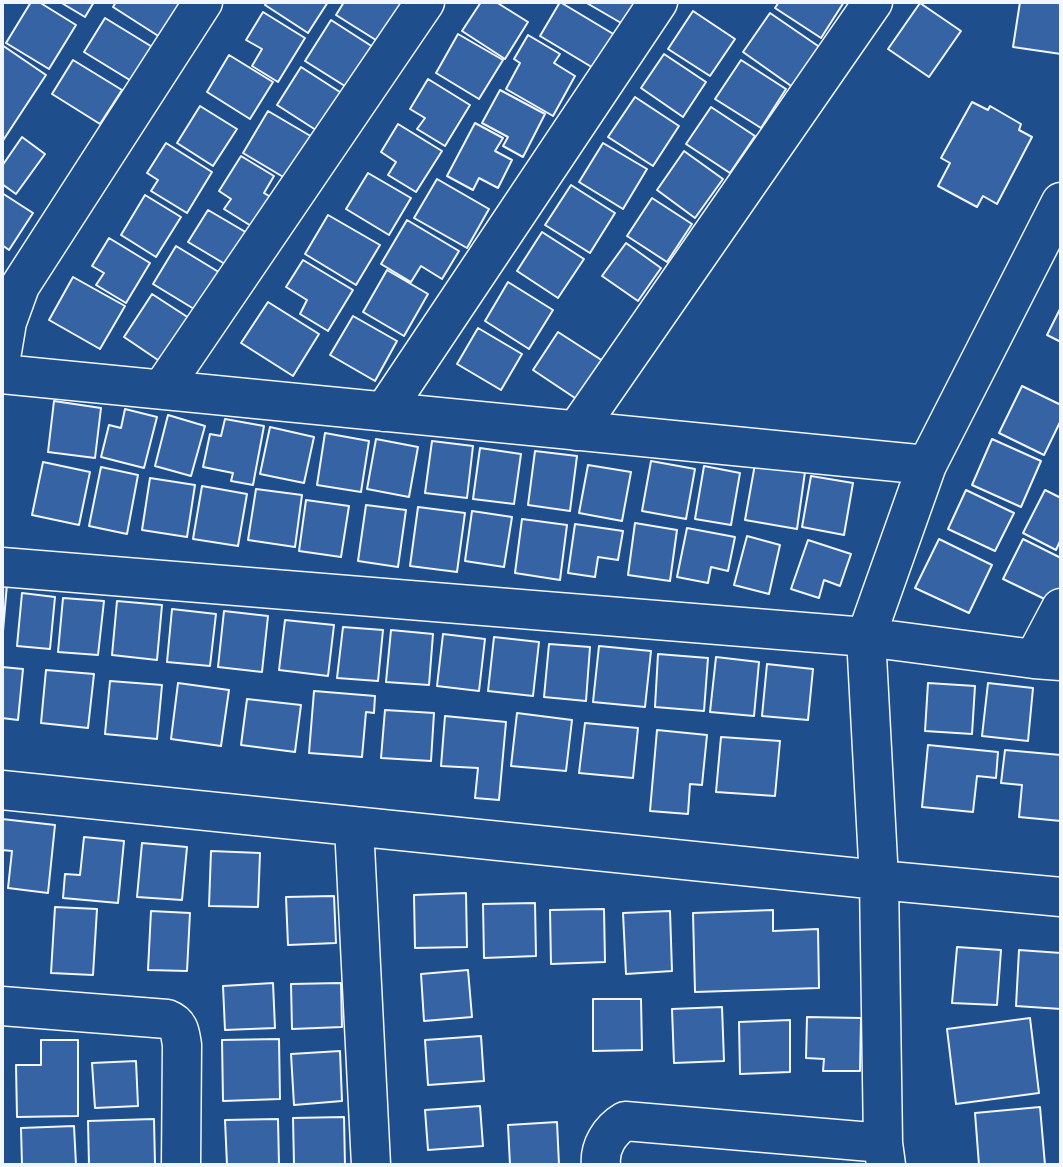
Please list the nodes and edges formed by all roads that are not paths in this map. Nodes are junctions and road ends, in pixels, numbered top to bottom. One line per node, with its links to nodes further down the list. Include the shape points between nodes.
1 (203, 2): 6 (street, via 20,286)
2 (425, 2): 8 (street)
3 (658, 2): 9 (street)
4 (873, 2): 10 (street)
5 (1061, 202): 11 (street)
6 (2, 352)
7 (2, 374): 8 (street)
8 (162, 389): 9 (street)
9 (384, 412): 10 (street)
10 (576, 431): 11 (street)
11 (927, 465): 14 (street)
12 (2, 568): 14 (street)
13 (1061, 608): 15 (street)
14 (866, 637): 15 (street); 18 (street)
15 (1047, 660)
16 (2, 790): 17 (street)
17 (355, 826): 18 (street); 23 (street)
18 (879, 880): 19 (street); 21 (street)
19 (1061, 897)
20 (2, 1006): 22 (street, via 175,1022 182,1045)
21 (885, 1154): 24 (street, via 625,1121 607,1139)
22 (181, 1165)
23 (371, 1165)
24 (601, 1165)

